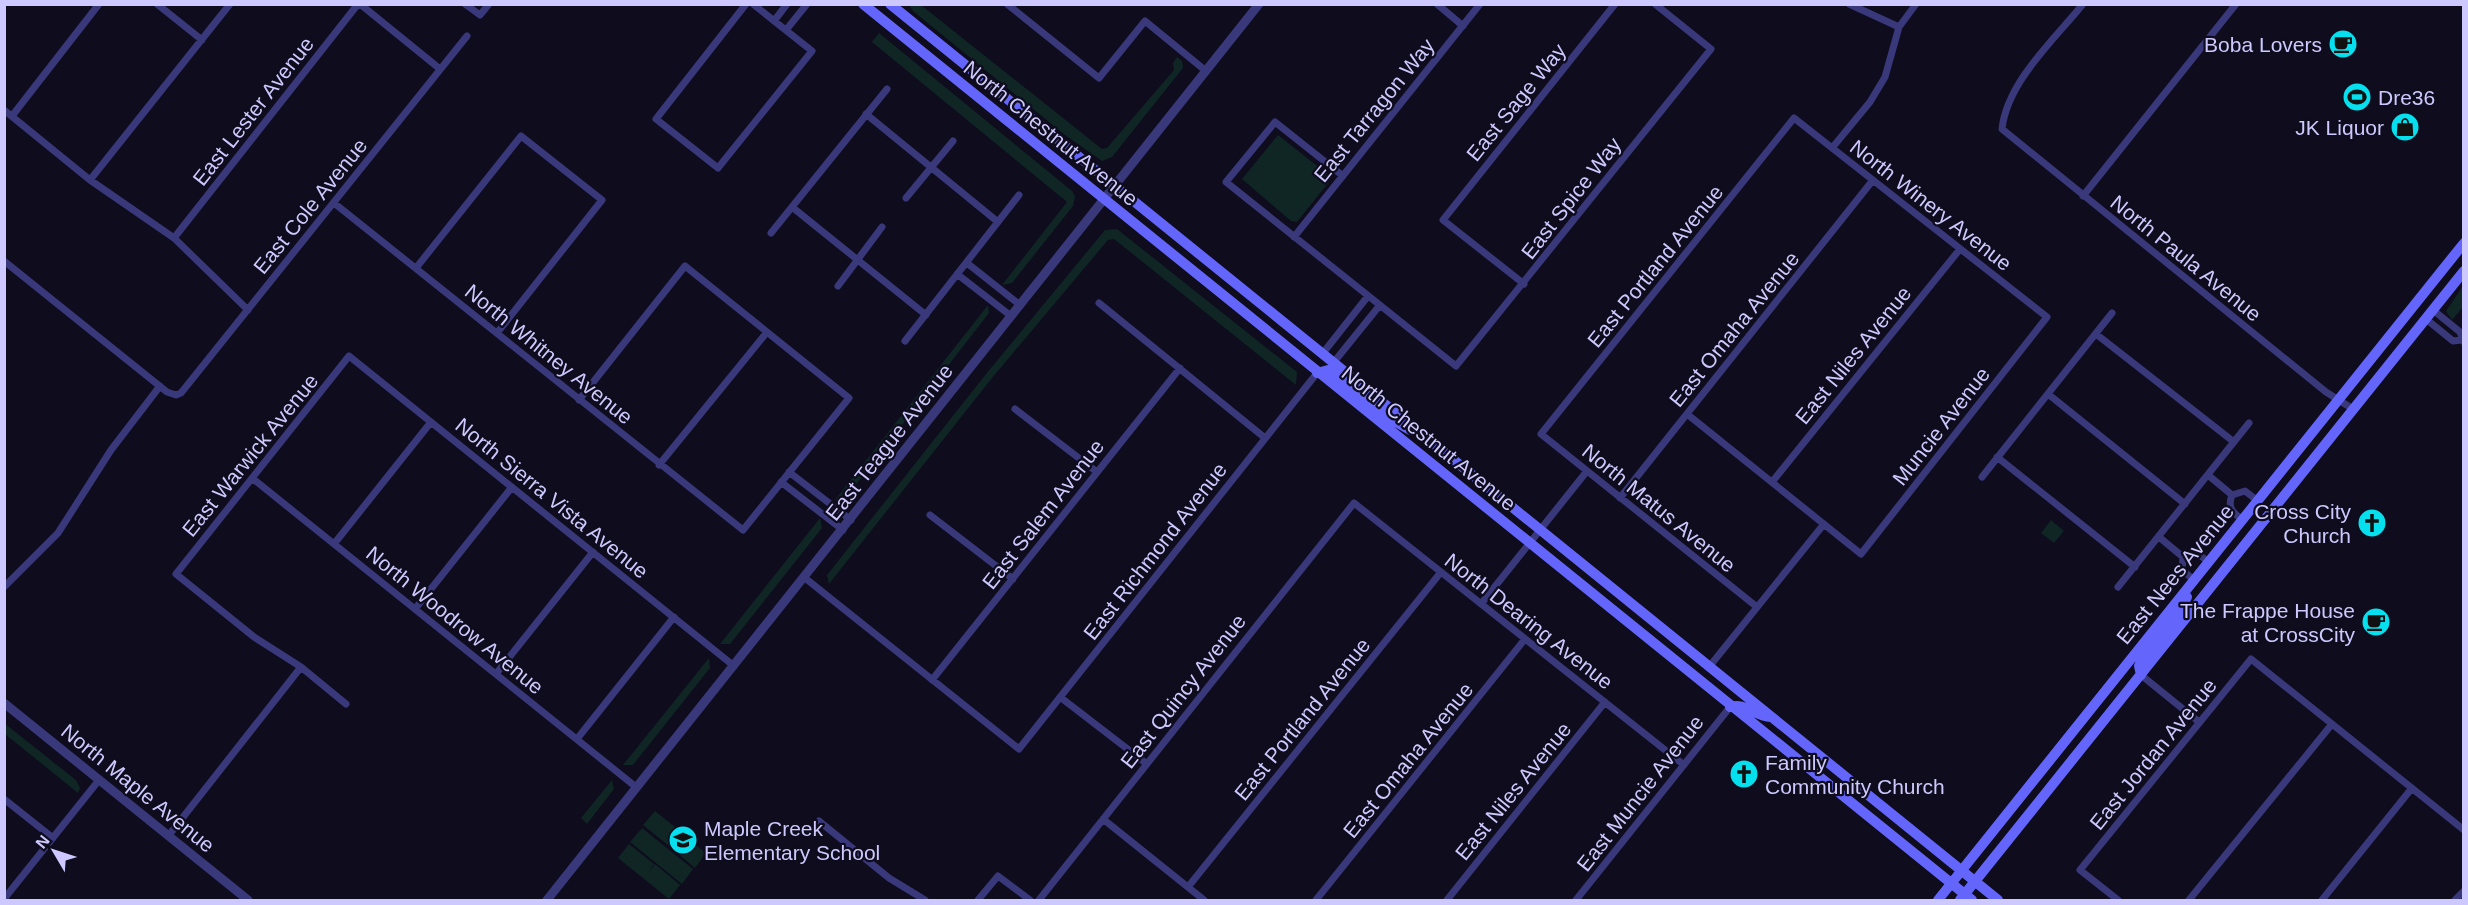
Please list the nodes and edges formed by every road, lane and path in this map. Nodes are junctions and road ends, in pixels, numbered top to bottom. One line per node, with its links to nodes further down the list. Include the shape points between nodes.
1 (99, 4): 37 (street)
2 (157, 4): 31 (street)
3 (230, 4): 31 (street)
4 (359, 4): 32 (street); 56 (street, East Lester Avenue)
5 (465, 4): 6 (street, via 480,15)
6 (489, 4)
7 (746, 4): 29 (street, via 656,119 718,168 812,51)
8 (753, 4): 26 (street)
9 (787, 4): 26 (street)
10 (863, 4): 49 (main road, North Chestnut Avenue)
11 (874, 4): 24 (main road, via 885,10)
12 (1007, 4): 25 (street)
13 (1023, 4): 25 (street)
14 (1259, 4): 33 (street, East Teague Avenue)
15 (1437, 4): 27 (street)
16 (1480, 4): 27 (street, East Tarragon Way)
17 (1615, 4): 66 (street, East Sage Way, via 1443,220)
18 (1655, 4): 66 (street, East Spice Way, via 1711,49)
19 (1848, 4): 28 (street)
20 (1916, 4): 28 (street)
21 (2083, 4): 47 (street, North Paula Avenue, via 2024,77 2002,129)
22 (2236, 4): 47 (street)
23 (802, 6): 29 (street)
24 (893, 6): 45 (main road, North Chestnut Avenue)
25 (1017, 13): 33 (street, via 1099,78 1145,21)
26 (774, 21): 29 (street)
27 (1463, 26): 42 (street, East Tarragon Way)
28 (1899, 27): 40 (street, via 1885,77)
29 (786, 30)
30 (467, 36): 32 (street, East Cole Avenue)
31 (202, 40): 43 (street)
32 (440, 69): 50 (street, East Cole Avenue)
33 (1206, 71): 45 (street, East Teague Avenue)
34 (887, 89): 36 (street)
35 (4, 110): 37 (street)
36 (866, 114): 41 (street); 51 (street)
37 (12, 116): 43 (street)
38 (1794, 118): 40 (street, North Winery Avenue); 100 (street, East Portland Avenue)
39 (953, 141): 41 (street)
40 (1832, 148): 44 (street, North Winery Avenue)
41 (932, 167): 48 (street); 52 (street)
42 (1343, 176): 55 (street, East Tarragon Way); 55 (street, via 1275,122 1226,182)
43 (90, 180): 56 (street)
44 (1873, 180): 58 (street, North Winery Avenue); 97 (street, East Omaha Avenue)
45 (1114, 185): 49 (street, East Teague Avenue); 86 (main road, North Chestnut Avenue)
46 (1019, 195): 52 (street)
47 (2083, 196): 94 (street, North Paula Avenue)
48 (906, 198)
49 (1102, 201): 71 (street, East Teague Avenue); 90 (main road, North Chestnut Avenue)
50 (334, 203): 62 (street, North Whitney Avenue); 73 (street, East Cole Avenue)
51 (792, 207): 54 (street); 59 (street)
52 (998, 222): 61 (street)
53 (882, 227): 59 (street)
54 (771, 233)
55 (1294, 237): 69 (street)
56 (174, 238): 73 (street)
57 (2463, 243): 94 (main road, East Nees Avenue)
58 (1960, 249): 78 (street, North Winery Avenue); 113 (street, East Niles Avenue)
59 (857, 260): 67 (street); 75 (street)
60 (4, 261): 91 (street)
61 (967, 263): 64 (street); 65 (street)
62 (416, 268): 81 (street, North Whitney Avenue); 81 (street, via 521,136 602,200)
63 (2463, 271): 76 (main road, East Nees Avenue)
64 (957, 274): 68 (street); 75 (street)
65 (988, 280): 68 (street); 71 (street)
66 (1524, 284): 72 (street, East Spice Way, via 1456,366)
67 (838, 286)
68 (979, 291): 77 (street)
69 (1368, 296): 72 (street); 79 (street)
70 (1099, 303): 89 (street)
71 (1020, 305): 77 (street, East Teague Avenue)
72 (1380, 305): 83 (street)
73 (248, 310): 91 (street, East Cole Avenue, via 185,390 176,395)
74 (2112, 313): 82 (street)
75 (926, 315): 84 (street)
76 (2429, 315): 85 (street, via 2453,341); 85 (street, via 2460,332); 96 (main road, East Nees Avenue)
77 (1011, 316): 121 (street, East Teague Avenue)
78 (2047, 317): 123 (street, Muncie Avenue, via 1861,554)
79 (1342, 329): 83 (street); 86 (street)
80 (767, 332): 93 (street, via 685,266); 105 (street); 107 (street, via 849,398)
81 (497, 333): 93 (street, North Whitney Avenue)
82 (2096, 334): 92 (street); 102 (street)
83 (1353, 339): 88 (street)
84 (905, 341)
85 (2462, 341)
86 (1323, 353): 88 (main road, North Chestnut Avenue)
87 (349, 356): 98 (street, North Sierra Vista Avenue); 111 (street, East Warwick Avenue)
88 (1334, 362): 103 (main road, North Chestnut Avenue)
89 (1180, 369): 101 (street); 108 (street, East Salem Avenue)
90 (1317, 373): 101 (street, East Richmond Avenue); 103 (main road, via 1328,370 1384,416); 128 (main road, North Chestnut Avenue)
91 (160, 386): 137 (street, via 111,450 57,533)
92 (2048, 394): 104 (street); 119 (street)
93 (579, 400): 105 (street, North Whitney Avenue)
94 (2338, 400): 96 (street, North Paula Avenue); 117 (main road, East Nees Avenue)
95 (1015, 409): 108 (street)
96 (2353, 409): 148 (main road, East Nees Avenue)
97 (1687, 414): 113 (street); 116 (street, East Omaha Avenue)
98 (431, 422): 114 (street, North Sierra Vista Avenue); 127 (street)
99 (2249, 423): 102 (street)
100 (1541, 434): 106 (street, North Matus Avenue)
101 (1265, 438): 150 (street, East Richmond Avenue)
102 (2234, 442): 109 (street)
103 (1437, 445): 124 (main road, North Chestnut Avenue)
104 (1997, 458): 110 (street); 132 (street)
105 (660, 465): 112 (street, North Whitney Avenue, via 743,530)
106 (1587, 471): 116 (street, North Matus Avenue); 124 (street)
107 (789, 472): 112 (street); 121 (street)
108 (1097, 472): 135 (street, East Salem Avenue)
109 (2208, 475): 115 (street); 119 (street)
110 (1982, 477)
111 (252, 478): 127 (street, North Woodrow Avenue); 146 (street, East Warwick Avenue, via 176,574 254,637)
112 (782, 482): 125 (street)
113 (1772, 482): 123 (street)
114 (512, 487): 129 (street, North Sierra Vista Avenue); 141 (street)
115 (2232, 495): 117 (street, via 2245,492); 122 (street, via 2233,513)
116 (1620, 498): 140 (street, North Matus Avenue)
117 (2258, 501): 122 (main road, East Nees Avenue)
118 (1354, 503): 133 (street, North Dearing Avenue); 159 (street, East Quincy Avenue)
119 (2185, 504): 126 (street)
120 (930, 515): 135 (street)
121 (851, 520): 125 (street, East Teague Avenue)
122 (2243, 520): 131 (main road, East Nees Avenue)
123 (1824, 524): 140 (street)
124 (1541, 529): 128 (street); 145 (main road, North Chestnut Avenue)
125 (843, 530): 134 (street, East Teague Avenue)
126 (2158, 537): 130 (street); 132 (street)
127 (334, 544): 141 (street, North Woodrow Avenue)
128 (1529, 544): 139 (street); 154 (main road, North Chestnut Avenue)
129 (593, 552): 142 (street, North Sierra Vista Avenue); 147 (street)
130 (2183, 557): 131 (street, via 2194,552); 136 (street, via 2182,570)
131 (2209, 562): 136 (main road, East Nees Avenue)
132 (2135, 567): 138 (street)
133 (1441, 572): 139 (street, North Dearing Avenue); 173 (street, East Portland Avenue)
134 (805, 578): 144 (street, East Teague Avenue); 149 (street)
135 (1013, 579): 149 (street, East Salem Avenue)
136 (2194, 580): 148 (main road, via 2179,613 2142,659); 170 (main road, East Nees Avenue)
137 (4, 586)
138 (2118, 587)
139 (1481, 604): 143 (street, North Dearing Avenue)
140 (1757, 607): 145 (street)
141 (415, 609): 147 (street, North Woodrow Avenue)
142 (674, 617): 144 (street, North Sierra Vista Avenue); 158 (street)
143 (1525, 639): 151 (street, North Dearing Avenue); 184 (street, East Omaha Avenue)
144 (734, 666): 162 (street, East Teague Avenue)
145 (1709, 667): 155 (main road, North Chestnut Avenue)
146 (301, 668): 153 (street); 168 (street)
147 (496, 674): 158 (street, North Woodrow Avenue)
148 (2141, 675): 156 (street); 171 (main road, East Nees Avenue)
149 (932, 680): 150 (street, East Richmond Avenue, via 1019,749)
150 (1060, 697): 159 (street)
151 (1605, 702): 160 (street, North Dearing Avenue); 185 (street, East Niles Avenue)
152 (4, 703): 161 (street, North Maple Avenue)
153 (346, 704)
154 (1730, 707): 155 (main road, via 1743,706 1758,717); 160 (street, East Muncie Avenue); 172 (main road, North Chestnut Avenue, via 1764,730)
155 (1771, 717): 170 (main road, North Chestnut Avenue)
156 (2199, 722): 157 (street, East Jordan Avenue, via 2251,659); 189 (street, East Jordan Avenue, via 2080,870)
157 (2332, 724): 163 (street); 190 (street)
158 (577, 739): 162 (street, North Woodrow Avenue)
159 (1147, 764): 165 (street, East Quincy Avenue)
160 (1684, 765): 186 (street, East Muncie Avenue)
161 (99, 780): 168 (street, North Maple Avenue); 169 (street)
162 (636, 787): 178 (street, East Teague Avenue)
163 (2412, 788): 167 (street); 191 (street)
164 (4, 799): 169 (street)
165 (1103, 819): 173 (street); 182 (street, East Quincy Avenue)
166 (819, 821): 179 (street, via 889,878)
167 (2463, 830)
168 (170, 835): 177 (street, North Maple Avenue)
169 (53, 838): 175 (street)
170 (1962, 871): 171 (main road, North Chestnut Avenue); 172 (main road, East Nees Avenue)
171 (1976, 882): 176 (main road, East Nees Avenue); 188 (main road, North Chestnut Avenue)
172 (1951, 884): 176 (main road, North Chestnut Avenue); 187 (main road, East Nees Avenue)
173 (1188, 887): 183 (street)
174 (2463, 891): 192 (street)
175 (4, 899)
176 (1966, 899)
177 (248, 900)
178 (547, 900)
179 (925, 900)
180 (978, 900): 181 (street, via 998,876)
181 (1030, 900)
182 (1039, 900)
183 (1204, 900)
184 (1316, 900)
185 (1446, 900)
186 (1576, 900)
187 (1938, 900)
188 (1998, 900)
189 (2118, 900)
190 (2189, 900)
191 (2322, 900)
192 (2456, 900)

